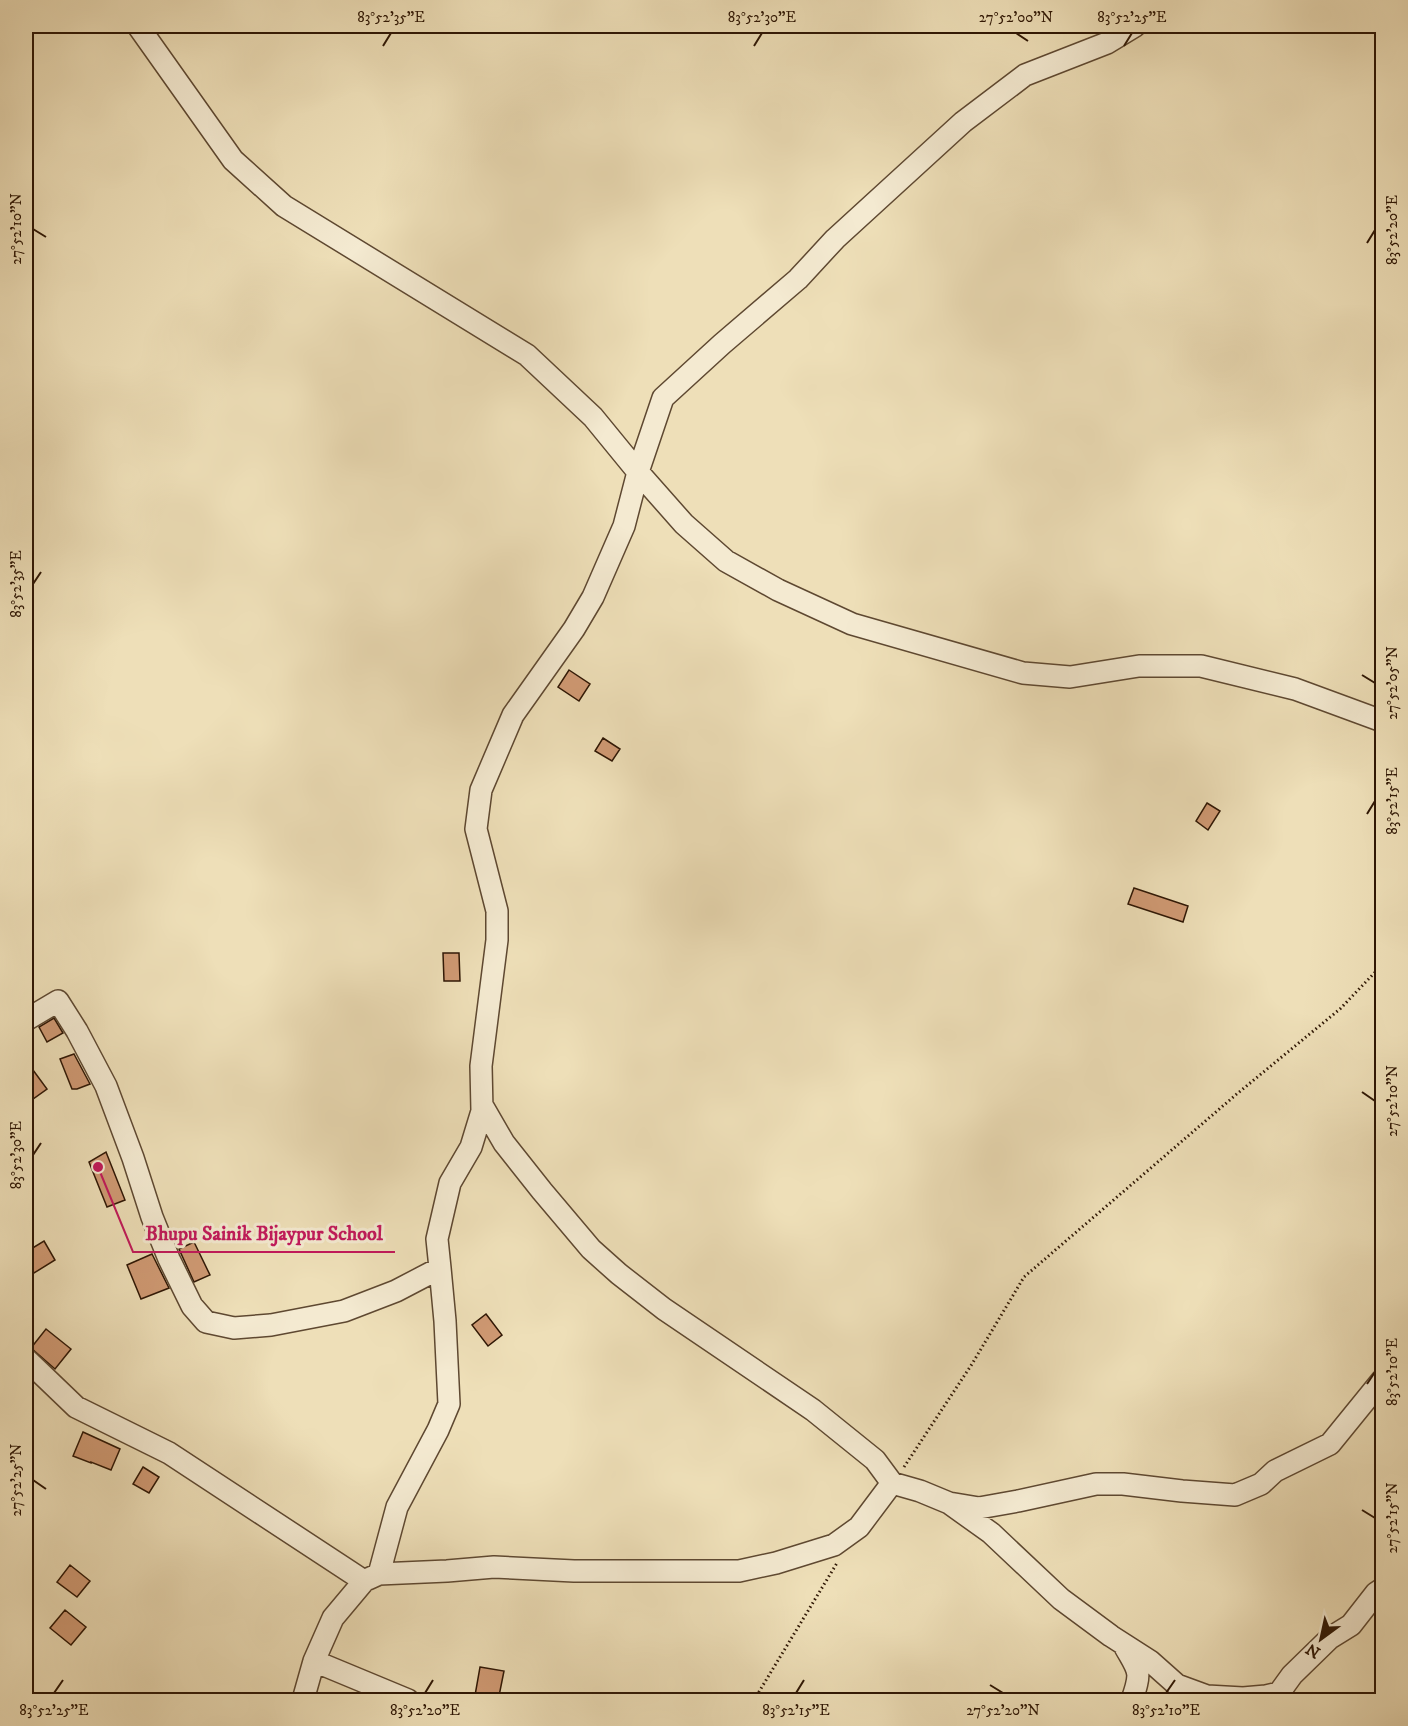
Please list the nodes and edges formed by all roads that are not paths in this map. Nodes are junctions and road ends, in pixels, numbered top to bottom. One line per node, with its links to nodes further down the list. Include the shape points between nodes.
1 (138, 26): 3 (street, via 233,160 285,206 527,355 593,417)
2 (1135, 26): 3 (street, via 1107,43 1025,75 963,122 835,239 798,279 663,398)
3 (638, 472): 4 (street, via 684,524 726,561 852,624 1023,673 1070,677 1139,666 1201,666 1295,689); 6 (street, via 624,526 593,597 513,716 482,790 476,829 497,911 481,1066)
4 (1383, 721)
5 (26, 1020): 7 (street, via 58,1001 77,1031 106,1086 169,1259 192,1306 206,1322 234,1328 344,1311 396,1291)
6 (482, 1105): 7 (street, via 471,1148 450,1183 437,1239); 10 (street, via 504,1143 591,1249 664,1309 813,1410 875,1460)
7 (440, 1268): 12 (street, via 449,1404 397,1507)
8 (26, 1359): 12 (street, via 76,1407 169,1453)
9 (1383, 1380): 11 (street, via 1330,1444 1235,1495 1105,1484 980,1508)
10 (892, 1483): 11 (street); 12 (street, via 859,1527 834,1545 739,1571 494,1567)
11 (950, 1503): 14 (street, via 991,1533 1061,1599)
12 (371, 1577): 15 (street, via 333,1618)
13 (1383, 1589): 16 (street, via 1351,1625 1330,1638 1292,1675 1279,1693 1242,1698)
14 (1123, 1643): 16 (street); 19 (street, via 1139,1671)
15 (314, 1661): 17 (street); 18 (street)
16 (1199, 1697)
17 (303, 1701)
18 (408, 1701)
19 (1132, 1701)

